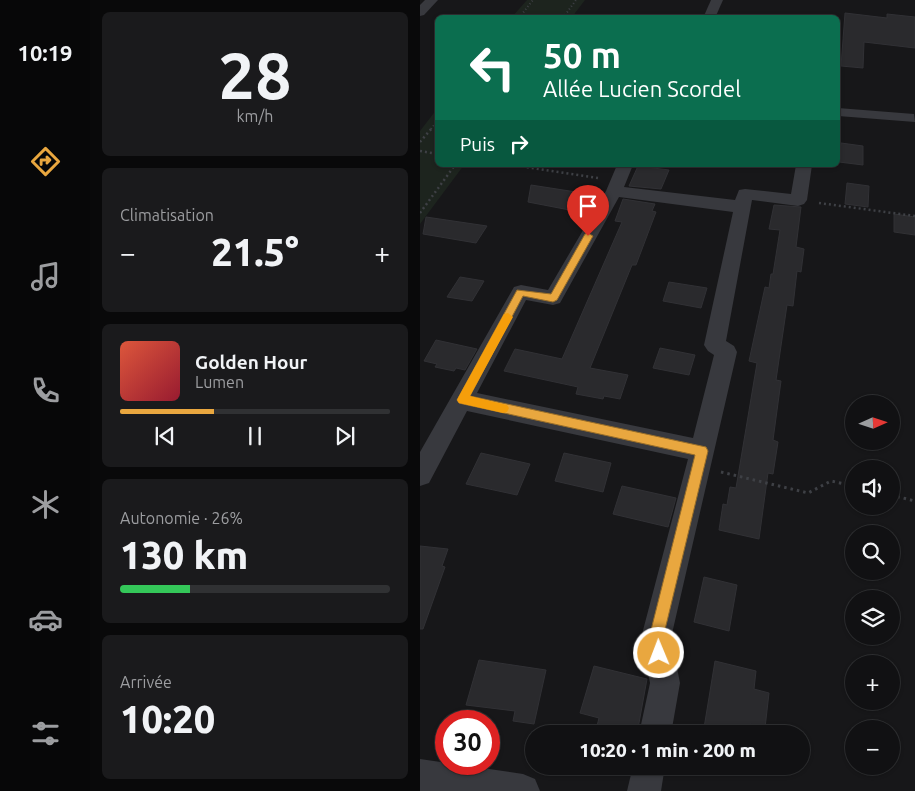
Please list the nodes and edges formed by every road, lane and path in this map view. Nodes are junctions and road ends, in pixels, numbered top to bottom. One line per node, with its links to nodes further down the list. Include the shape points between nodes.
1 (432, 0): 5 (street)
2 (534, 0): 6 (path)
3 (576, 0): 7 (path)
4 (717, 0): 8 (street)
5 (420, 12)
6 (522, 15)
7 (566, 15)
8 (710, 15)
9 (840, 112): 10 (street)
10 (914, 118)
11 (435, 124): 12 (path)
12 (420, 142)
13 (420, 151): 14 (path)
14 (435, 154)
15 (454, 167): 22 (path)
16 (522, 167): 19 (path)
17 (623, 167): 19 (street)
18 (804, 167): 20 (street)
19 (607, 185): 21 (street); 24 (street, via 553,298 521,292)
20 (798, 200): 21 (street, via 745,194); 23 (path)
21 (742, 206): 25 (street, via 715,345 726,352)
22 (420, 213)
23 (915, 216)
24 (463, 400): 25 (street); 26 (street)
25 (700, 459): 27 (path, via 808,493 831,481); 30 (street, via 656,638 665,683)
26 (420, 475)
27 (845, 484)
28 (900, 497): 29 (path)
29 (915, 501)
30 (657, 725)
31 (420, 775): 33 (street)
32 (647, 775): 34 (street)
33 (523, 791)
34 (644, 791)

